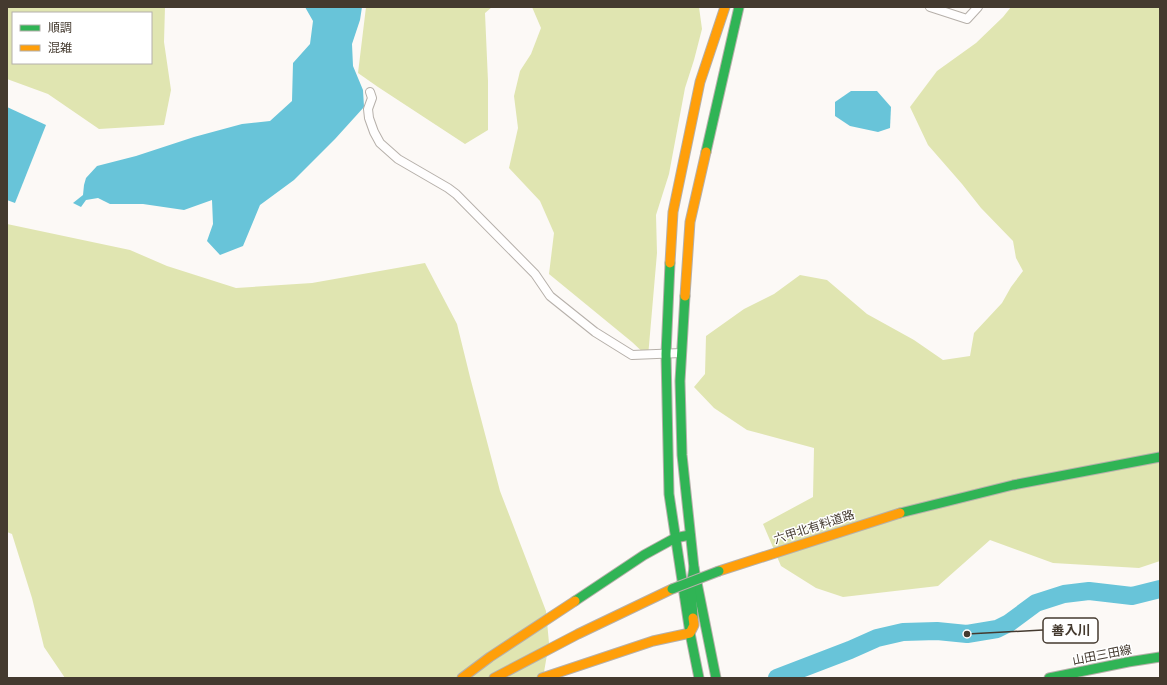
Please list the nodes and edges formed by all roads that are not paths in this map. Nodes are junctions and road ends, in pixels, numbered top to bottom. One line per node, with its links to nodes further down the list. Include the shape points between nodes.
1 (725, 7): 7 (street, via 700,82 673,212)
2 (739, 7): 6 (street, via 690,222)
3 (930, 7): 4 (street, via 967,20)
4 (978, 7)
5 (370, 92): 7 (street, via 372,98 368,109 369,118 380,143 398,159 456,194 535,274 550,296 595,332 632,355)
6 (681, 353): 7 (street); 9 (street, via 682,454)
7 (666, 354): 10 (street, via 669,494)
8 (1160, 457): 15 (street, 六甲北有料道路, bridge, via 1012,485 895,514 718,571 672,589)
9 (690, 535): 10 (street); 11 (street)
10 (675, 538): 12 (street); 14 (street, via 564,607 490,656)
11 (694, 568): 12 (street, via 691,586 694,625); 18 (street)
12 (690, 633): 16 (street, via 653,641); 17 (street)
13 (1160, 657): 19 (street, 山田三田線)
14 (462, 678)
15 (494, 678)
16 (542, 678)
17 (699, 678)
18 (716, 678)
19 (1050, 678)

